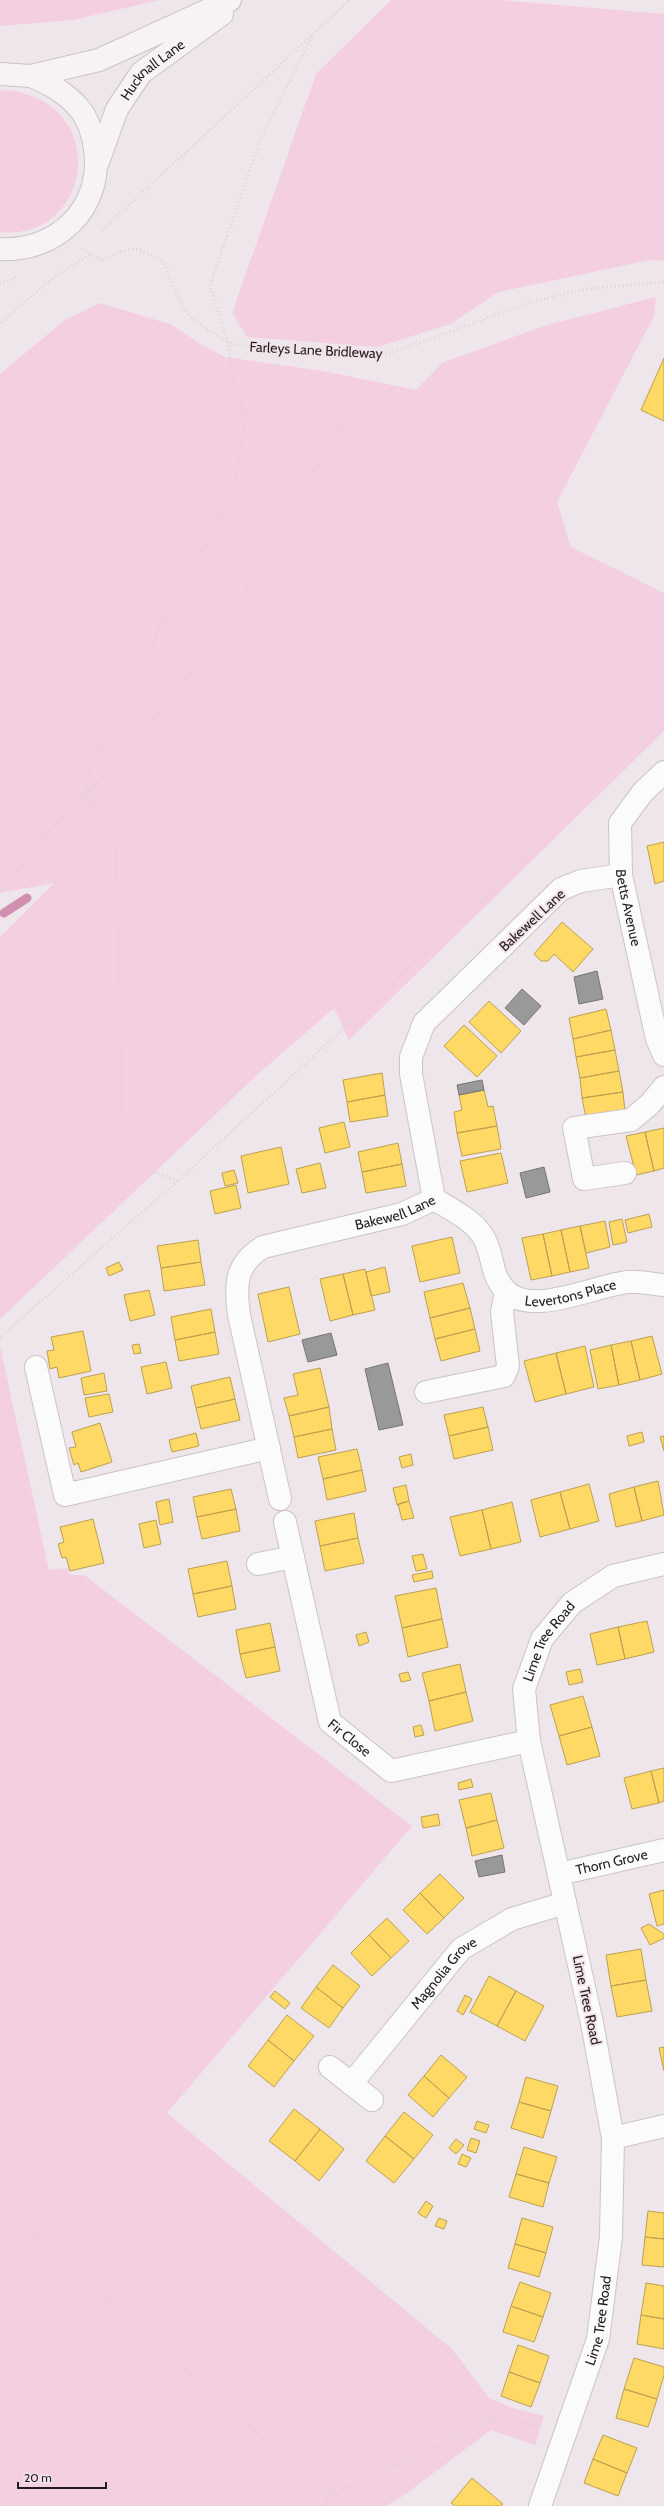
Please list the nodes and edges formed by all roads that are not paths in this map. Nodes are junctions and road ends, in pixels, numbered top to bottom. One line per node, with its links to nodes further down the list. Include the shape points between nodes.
1 (230, 0): 4 (main road, Hucknall Lane, via 99,60)
2 (241, 0): 5 (main road, Hucknall Lane, via 141,73 117,109)
3 (0, 74): 4 (main road, Hucknall Lane)
4 (31, 76): 5 (main road, Hucknall Lane, via 58,88 80,109 94,135)
5 (97, 165): 6 (main road, Hucknall Lane, via 90,195 74,222 49,241)
6 (10, 249): 7 (main road, Hucknall Lane)
7 (0, 259)
8 (664, 772): 9 (street, Betts Avenue, via 643,792 620,823)
9 (621, 875): 10 (street, Betts Avenue, via 657,1039); 13 (street, Bakewell Lane, via 581,881 561,889 424,1023 411,1057 411,1074)
10 (664, 1055)
11 (664, 1087): 12 (street, via 650,1104 631,1120 574,1128 584,1179)
12 (625, 1173)
13 (434, 1199): 15 (street, Levertons Place, via 477,1227 486,1241 493,1273); 18 (street, Bakewell Lane, via 402,1214 263,1247 249,1256 239,1274 236,1294)
14 (664, 1285): 15 (street, Levertons Place, via 628,1282 539,1302 520,1300)
15 (506, 1291): 17 (street, via 502,1312 508,1366 504,1376)
16 (36, 1367): 18 (street, via 65,1495)
17 (426, 1392)
18 (269, 1448): 19 (street, Bakewell Lane)
19 (280, 1499)
20 (285, 1522): 21 (street, Fir Close)
21 (293, 1557): 22 (street); 24 (street, Fir Close, via 330,1722 391,1771)
22 (258, 1564)
23 (664, 1564): 24 (street, Lime Tree Road, via 614,1576 572,1603 542,1639 524,1689)
24 (529, 1740): 26 (street, Lime Tree Road)
25 (664, 1850): 26 (street, Thorn Grove)
26 (559, 1874): 27 (street, Lime Tree Road)
27 (565, 1903): 29 (street, Magnolia Grove, via 512,1919 460,1950); 32 (street, Lime Tree Road, via 592,2023)
28 (330, 2067): 29 (street)
29 (351, 2084): 30 (street)
30 (372, 2100)
31 (664, 2126): 32 (street)
32 (613, 2138): 33 (street, Lime Tree Road, via 611,2236 598,2339)
33 (540, 2506)

